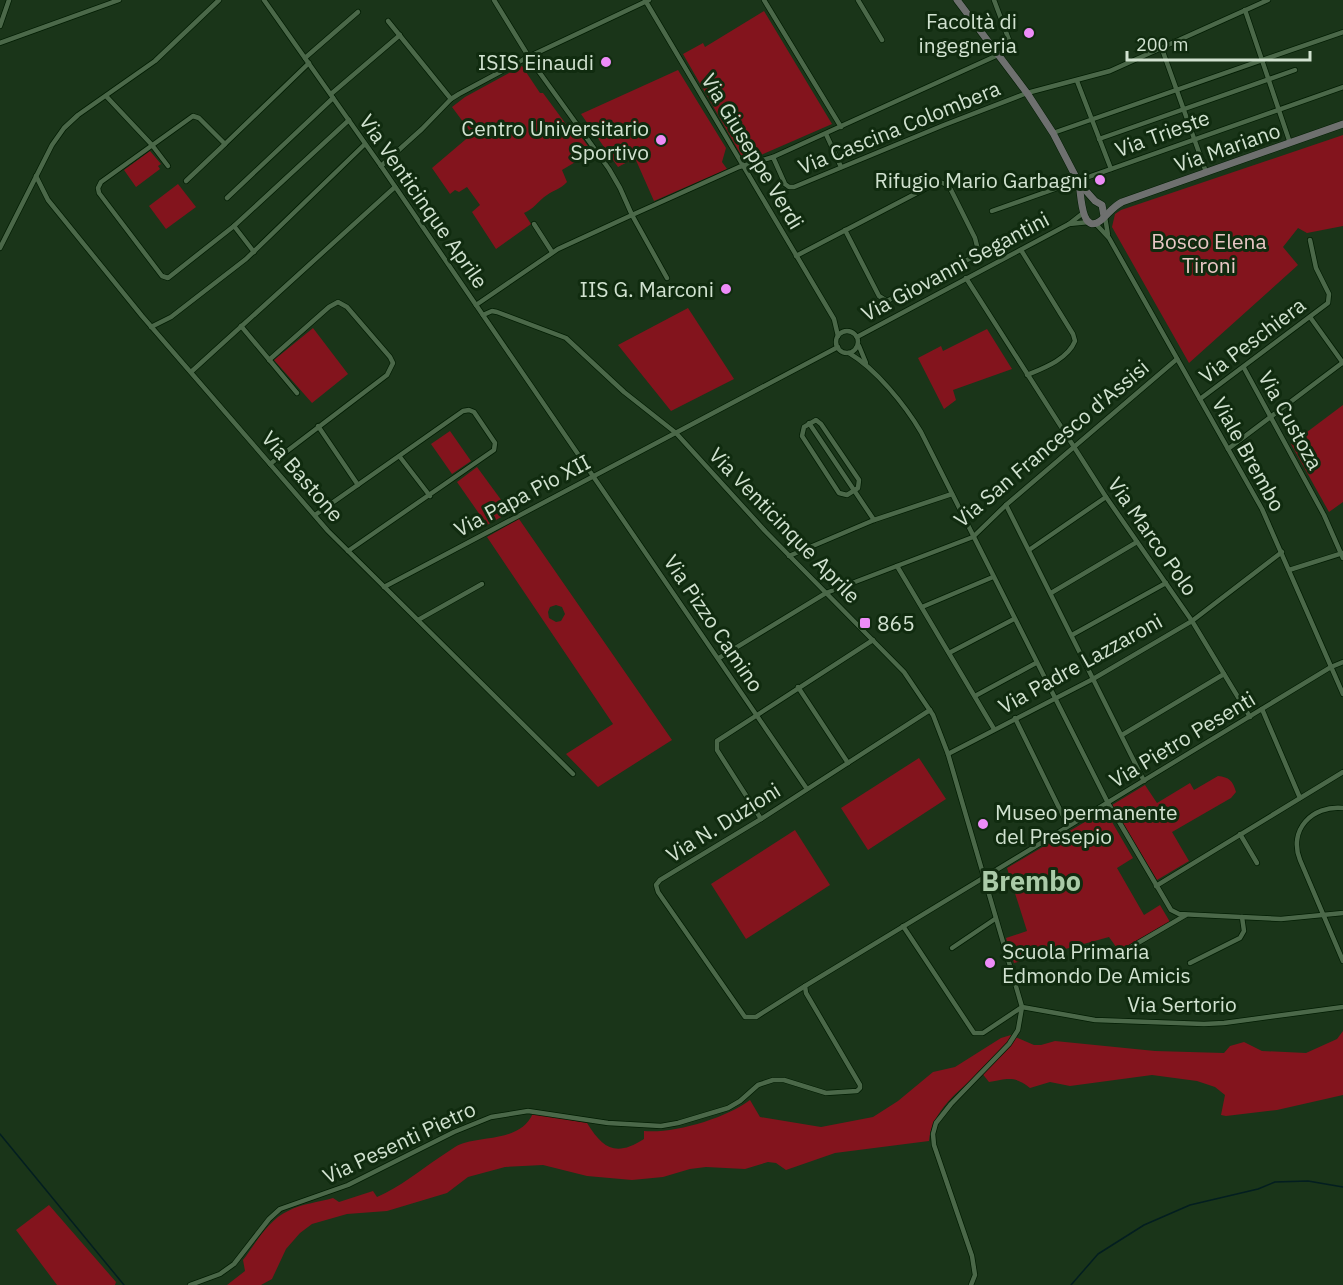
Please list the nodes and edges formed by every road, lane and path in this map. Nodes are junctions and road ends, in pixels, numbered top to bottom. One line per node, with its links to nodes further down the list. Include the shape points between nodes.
1 (9, 0): 15 (street)
2 (119, 0): 19 (street)
3 (219, 0): 32 (street, via 155,61)
4 (264, 0): 23 (street, Via Venticinque Aprile)
5 (494, 0): 22 (street)
6 (646, 0): 22 (street); 52 (street, Via Giuseppe Verdi)
7 (764, 0): 40 (street)
8 (858, 0): 18 (street)
9 (957, 0): 21 (street)
10 (994, 0): 21 (street, via 1009,40 1009,47)
11 (1268, 0): 12 (street, Via Cascina Colombera)
12 (1245, 10): 20 (street, Via Cascina Colombera); 24 (street)
13 (358, 12): 23 (street)
14 (388, 21): 17 (street)
15 (0, 26)
16 (1343, 32): 24 (street)
17 (400, 35): 33 (street); 34 (street)
18 (882, 40)
19 (0, 43)
20 (1162, 49): 28 (street, Via Cascina Colombera); 30 (street)
21 (998, 55): 31 (street); 40 (street)
22 (528, 57): 34 (street); 65 (street, via 609,169)
23 (305, 58): 25 (street, Via Venticinque Aprile)
24 (1263, 60): 27 (street); 30 (street)
25 (309, 63): 33 (street, Via Venticinque Aprile); 46 (street)
26 (1295, 70): 27 (street, Via Trieste)
27 (1269, 80): 35 (street, Via Trieste); 36 (street)
28 (1077, 81): 31 (street, Via Cascina Colombera); 37 (street)
29 (1343, 87): 36 (street, Via Trieste)
30 (1177, 90): 35 (street); 37 (street)
31 (1027, 93): 41 (street); 53 (street, Via Cascina Colombera)
32 (106, 96): 48 (street); 56 (street, via 66,126)
33 (332, 96): 38 (street, Via Venticinque Aprile); 60 (street)
34 (451, 99): 51 (street)
35 (1184, 109): 43 (street, Via Trieste); 44 (street)
36 (1280, 110): 44 (street, Via Trieste); 45 (street)
37 (1092, 118): 41 (street); 43 (street)
38 (349, 120): 47 (street, Via Venticinque Aprile); 70 (street)
39 (1343, 124): 45 (street, Via Mariano)
40 (841, 127): 42 (street)
41 (1053, 133): 58 (street)
42 (826, 134): 49 (street); 53 (street)
43 (1100, 139): 54 (street)
44 (1194, 139): 54 (street, Via Trieste); 55 (street)
45 (1290, 143): 55 (street, Via Mariano)
46 (225, 144): 48 (street, via 195,116); 57 (street)
47 (365, 144): 51 (street, Via Venticinque Aprile); 76 (street)
48 (152, 145): 50 (street); 70 (street, via 101,182 98,190 163,277 169,278)
49 (773, 157): 52 (street, Via Cascina Colombera); 53 (street, Via Cascina Colombera, via 790,188)
50 (168, 166)
51 (381, 166): 59 (street, Via Venticinque Aprile)
52 (742, 166): 65 (street, Via Cascina Colombera); 78 (street, Via Giuseppe Verdi)
53 (841, 167)
54 (1111, 169): 58 (street, Via Trieste)
55 (1206, 172): 62 (street, Via Mariano)
56 (36, 176): 74 (street); 86 (street, Via Bastone, via 48,200)
57 (186, 181)
58 (1078, 182): 61 (street); 63 (street); 64 (street, Via Trieste)
59 (395, 187): 81 (street, Via Venticinque Aprile); 85 (street)
60 (227, 198)
61 (1097, 202): 62 (street, Via Mariano); 63 (street, via 1088,203); 66 (street, via 1104,208)
62 (1122, 202): 66 (street, Via Mariano)
63 (1083, 210): 67 (street, via 1084,218); 69 (street, Via Giovanni Segantini)
64 (992, 211)
65 (632, 215): 77 (street, Via Cascina Colombera); 79 (street)
66 (1104, 216): 67 (street); 72 (street, Viale Brembo)
67 (1092, 223): 69 (street, Via Giovanni Segantini); 72 (street, Viale Brembo)
68 (534, 224): 77 (street)
69 (1069, 224): 75 (street, Via Giovanni Segantini)
70 (234, 226): 76 (street)
71 (846, 230): 71 (street, via 880,298 887,301 971,258 978,250 951,190 940,182); 78 (street)
72 (1109, 238): 93 (street, Viale Brembo)
73 (1310, 240): 83 (street, Via Peschiera, via 1329,297)
74 (0, 248)
75 (1021, 249): 80 (street, Via Giovanni Segantini); 99 (street, via 1075,341 1055,362)
76 (254, 252): 86 (street, via 169,319)
77 (552, 252): 81 (street, Via Cascina Colombera)
78 (796, 256): 84 (street, Via Giuseppe Verdi)
79 (667, 278)
80 (966, 278): 89 (street, Via Giovanni Segantini); 99 (street, Via Marco Polo)
81 (476, 305): 82 (street, Via Venticinque Aprile)
82 (483, 315): 105 (street, Via Venticinque Aprile, via 497,312 567,338 624,393); 110 (street, Via Pizzo Camino)
83 (1310, 317): 95 (street); 97 (street, Via Peschiera)
84 (834, 319): 87 (street, Via Giuseppe Verdi); 88 (street, Via Giuseppe Verdi)
85 (241, 326): 94 (street); 98 (street)
86 (151, 327): 98 (street, Via Bastone)
87 (847, 331): 88 (street); 89 (street)
88 (838, 336): 91 (street)
89 (857, 337): 90 (street)
90 (858, 344): 92 (street); 96 (street)
91 (838, 347): 92 (street); 105 (street)
92 (849, 353): 96 (street)
93 (1177, 359): 101 (street, Viale Brembo); 106 (street, Via San Francesco d'Assisi)
94 (269, 360): 100 (street); 104 (street, via 338,302 347,307 391,359 393,366 387,375)
95 (1343, 363): 102 (street)
96 (867, 365): 113 (street, via 916,423)
97 (1244, 368): 101 (street, Via Peschiera); 102 (street, Via Custoza)
98 (191, 372): 109 (street, Via Bastone)
99 (1027, 375): 106 (street, Via Marco Polo)
100 (297, 393)
101 (1200, 399): 107 (street, Viale Brembo)
102 (1271, 417): 107 (street); 124 (street, Via Custoza)
103 (809, 423): 112 (street); 112 (street, via 816,420 821,424 859,479); 112 (street, via 802,436 838,492 846,495)
104 (318, 426): 109 (street); 111 (street)
105 (676, 433): 110 (street, Via Papa Pio XII); 125 (street, Via Venticinque Aprile)
106 (1073, 447): 115 (street, Via Marco Polo); 116 (street, Via San Francesco d'Assisi)
107 (1228, 449): 123 (street, Viale Brembo)
108 (400, 457): 111 (street); 114 (street); 114 (street, via 464,410 475,413 495,448)
109 (270, 464): 117 (street, Via Bastone)
110 (593, 475): 131 (street, Via Papa Pio XII); 141 (street, Via Pizzo Camino)
111 (358, 485): 117 (street)
112 (854, 490): 118 (street)
113 (952, 494): 118 (street); 119 (street)
114 (430, 496): 122 (street)
115 (1106, 497): 120 (street, Via Marco Polo); 121 (street)
116 (1006, 505): 119 (street, Via San Francesco d'Assisi); 121 (street)
117 (315, 515): 122 (street, Via Bastone)
118 (874, 520): 125 (street)
119 (973, 537): 126 (street, Via San Francesco d'Assisi); 128 (street)
120 (1137, 542): 129 (street, Via Marco Polo); 133 (street)
121 (1029, 550): 133 (street)
122 (348, 551): 131 (street, Via Bastone)
123 (1282, 552): 127 (street, Viale Brembo); 137 (street, Via Padre Lazzaroni)
124 (1342, 555): 127 (street)
125 (789, 556): 132 (street, Via Venticinque Aprile)
126 (897, 566): 132 (street, Via San Francesco d'Assisi); 134 (street)
127 (1289, 570): 144 (street, Viale Brembo)
128 (993, 577): 134 (street); 135 (street)
129 (1166, 583): 137 (street, Via Marco Polo); 138 (street)
130 (482, 584): 136 (street)
131 (384, 587): 136 (street, Via Bastone)
132 (826, 593): 139 (street, Via Venticinque Aprile); 141 (street, Via San Francesco d'Assisi)
133 (1051, 593): 138 (street)
134 (922, 607): 140 (street)
135 (1014, 619): 140 (street); 143 (street)
136 (418, 620): 161 (street, Via Bastone)
137 (1192, 621): 145 (street, Via Marco Polo); 146 (street, Via Padre Lazzaroni)
138 (1072, 635): 146 (street)
139 (873, 640): 147 (street); 151 (street, Via Venticinque Aprile, via 904,672)
140 (949, 654): 149 (street)
141 (719, 658): 153 (street, Via Pizzo Camino)
142 (1343, 662): 144 (street, Via Pietro Pesenti)
143 (1036, 663): 149 (street); 150 (street)
144 (1331, 667): 148 (street, Viale Brembo); 152 (street, Via Pietro Pesenti)
145 (1224, 674): 154 (street, Via Marco Polo); 157 (street)
146 (1093, 679): 150 (street, Via Padre Lazzaroni); 157 (street)
147 (798, 687): 153 (street); 159 (street)
148 (1343, 694)
149 (975, 696): 156 (street)
150 (1054, 699): 155 (street, Via Padre Lazzaroni); 165 (street)
151 (930, 710): 158 (street, Via Venticinque Aprile); 159 (street, Via N. Duzioni)
152 (1262, 710): 154 (street, Via Pietro Pesenti); 164 (street)
153 (756, 714): 163 (street, Via Pizzo Camino); 167 (street, via 719,739 715,746)
154 (1250, 717): 162 (street, Via Pietro Pesenti)
155 (1015, 718): 156 (street, Via Padre Lazzaroni); 168 (street)
156 (994, 729): 158 (street, Via Padre Lazzaroni)
157 (1122, 735): 162 (street)
158 (948, 754): 171 (street, Via Venticinque Aprile)
159 (848, 763): 163 (street, Via N. Duzioni)
160 (1343, 772): 164 (street)
161 (573, 774)
162 (1144, 781): 165 (street, Via Pietro Pesenti)
163 (807, 789): 167 (street, Via N. Duzioni)
164 (1300, 798): 169 (street)
165 (1108, 803): 168 (street, Via Pietro Pesenti); 173 (street)
166 (1343, 808): 176 (street, via 1316,812 1297,839 1299,857)
167 (761, 819): 172 (street, Via N. Duzioni)
168 (1068, 826): 171 (street, Via Pietro Pesenti)
169 (1240, 834): 170 (street); 173 (street)
170 (1257, 862)
171 (983, 878): 178 (street, Via Venticinque Aprile); 179 (street, Via Pietro Pesenti)
172 (656, 885): 184 (street, Via Pietro Pesenti, via 745,1017 756,1017)
173 (1156, 886): 175 (street, via 1171,910)
174 (1343, 913): 176 (street)
175 (1186, 915): 177 (street); 181 (street)
176 (1323, 915): 177 (street); 182 (street)
177 (1242, 917): 183 (street, via 1244,931 1240,938)
178 (995, 919): 180 (street); 186 (street, Via Venticinque Aprile)
179 (903, 926): 184 (street, Via Pietro Pesenti); 186 (street, via 974,1033 982,1033)
180 (952, 948)
181 (1119, 954)
182 (1343, 961)
183 (1190, 963)
184 (805, 987): 187 (street, Via Pesenti Pietro, via 860,1084 857,1091 826,1093 773,1080 758,1085 730,1107 661,1126 608,1123 530,1111 493,1117 348,1185 280,1209 224,1272)
185 (1343, 1006): 186 (street, Via Sertorio, via 1206,1024 1095,1020)
186 (1022, 1007): 188 (street, via 1012,1040 934,1128 933,1143 973,1263)
187 (190, 1285)
188 (971, 1285)

